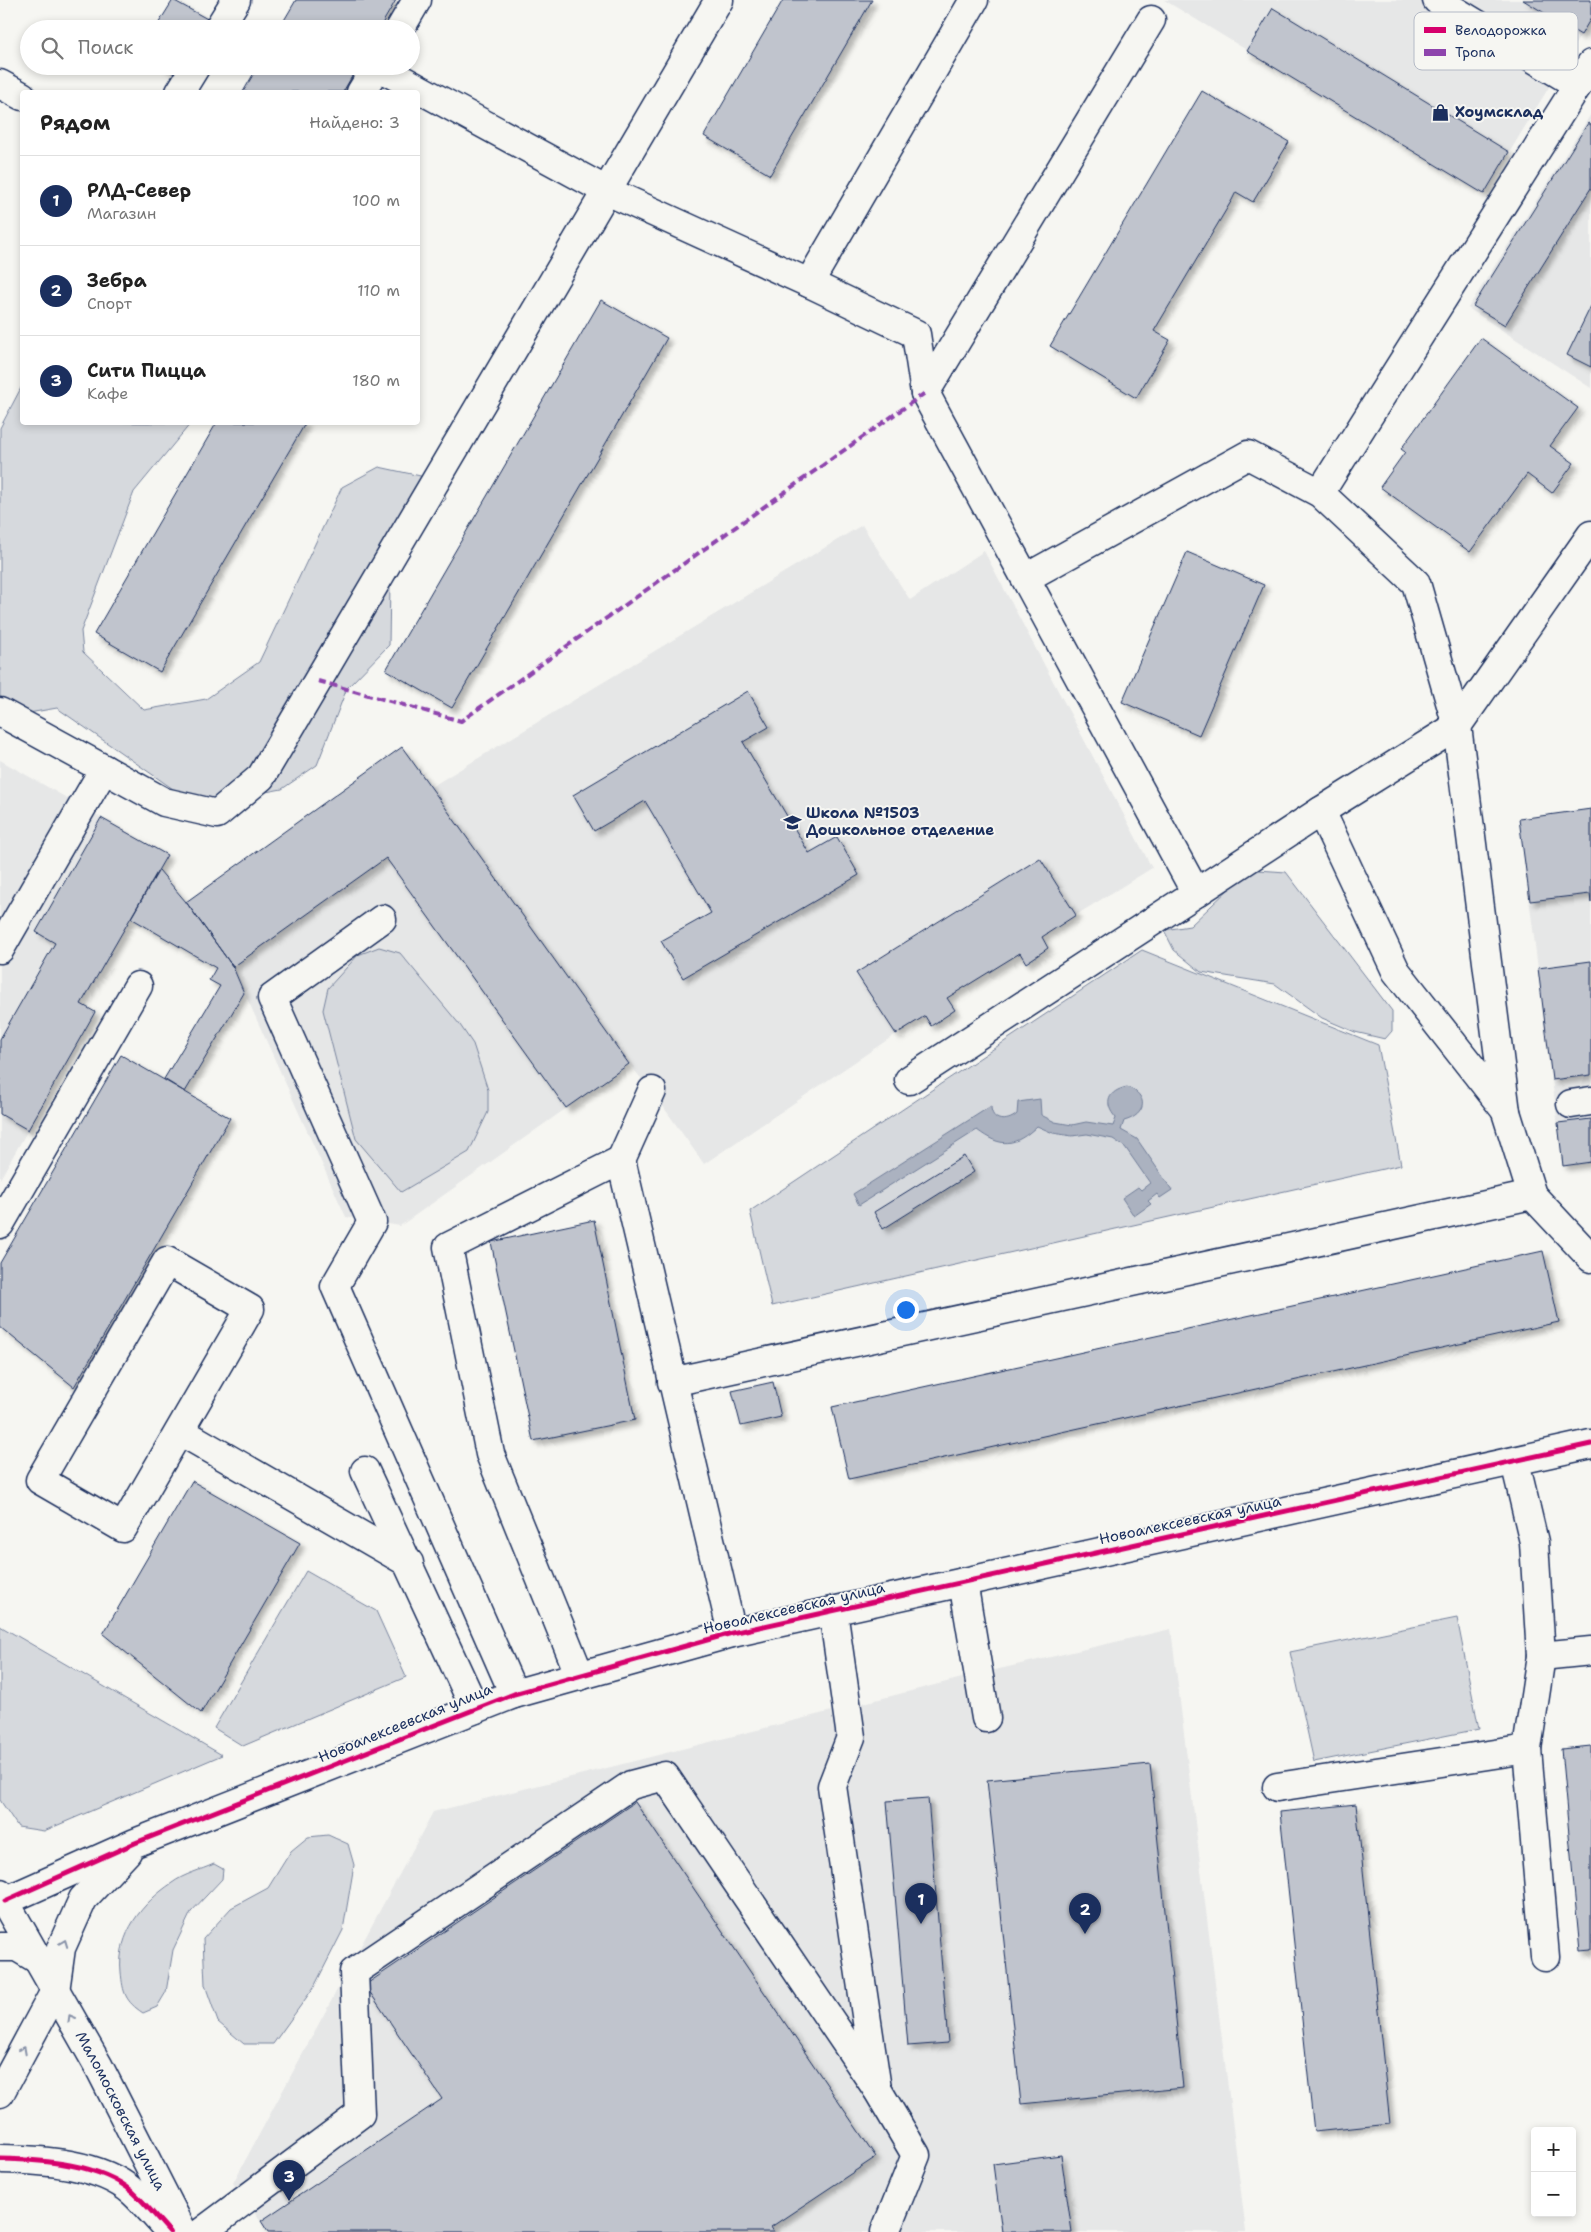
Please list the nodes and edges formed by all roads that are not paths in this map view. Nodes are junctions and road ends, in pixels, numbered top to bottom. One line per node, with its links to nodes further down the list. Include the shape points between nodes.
1 (236, 0): 7 (street)
2 (417, 0): 8 (street)
3 (719, 0): 18 (street)
4 (974, 0): 19 (street)
5 (1437, 0): 6 (street)
6 (1461, 12)
7 (224, 20)
8 (405, 20)
9 (1151, 20): 20 (street)
10 (190, 75): 15 (street)
11 (371, 75): 16 (street)
12 (394, 75): 18 (street)
13 (1584, 75): 21 (street)
14 (0, 84): 17 (street)
15 (181, 90)
16 (362, 90)
17 (20, 95)
18 (607, 191): 19 (street); 26 (street, via 261,777 217,814 164,802)
19 (809, 283): 20 (street, via 916,334)
20 (925, 392): 23 (street)
21 (1320, 493): 23 (street, via 1248,455); 25 (street, via 1416,583)
22 (1591, 535): 25 (street)
23 (1026, 578): 28 (street)
24 (0, 712): 26 (street)
25 (1457, 726): 27 (street); 34 (street)
26 (104, 769): 30 (street)
27 (1321, 811): 28 (street); 34 (street, via 1396,971)
28 (1196, 894): 32 (street)
29 (382, 919): 51 (street, via 272,998 372,1222 335,1286)
30 (0, 949)
31 (138, 986): 37 (street)
32 (909, 1080)
33 (652, 1091): 35 (street)
34 (1506, 1112): 36 (street)
35 (621, 1160): 39 (street); 50 (street, via 448,1247 490,1454)
36 (1532, 1195): 38 (street); 39 (street)
37 (0, 1224)
38 (1591, 1258)
39 (672, 1382): 47 (street)
40 (180, 1431): 40 (street, via 250,1309 167,1260 59,1430 40,1480 123,1528); 44 (street)
41 (1591, 1444): 42 (street, Новоалексеевская улица)
42 (1515, 1462): 45 (street, Новоалексеевская улица); 49 (street, via 1534,1542)
43 (365, 1471): 44 (street)
44 (409, 1563): 52 (street)
45 (963, 1582): 46 (street, Новоалексеевская улица); 53 (street)
46 (832, 1611): 47 (street, Новоалексеевская улица); 62 (street, via 851,1737 832,1786)
47 (732, 1634): 50 (street, Новоалексеевская улица)
48 (1591, 1651): 49 (street)
49 (1541, 1656): 54 (street)
50 (580, 1676): 51 (street, Новоалексеевская улица)
51 (514, 1694): 52 (street, Новоалексеевская улица)
52 (475, 1709): 56 (street, Новоалексеевская улица)
53 (986, 1718)
54 (1527, 1749): 55 (street); 59 (street)
55 (1277, 1786)
56 (135, 1843): 57 (street, Новоалексеевская улица); 61 (street, one-way to 56, via 61,1948 83,1899)
57 (2, 1901): 60 (street, Маломосковская улица)
58 (0, 1948): 60 (street, via 17,1947)
59 (1545, 1957)
60 (37, 1959): 61 (street, Маломосковская улица)
61 (55, 1991): 63 (street, one-way to 61); 66 (street, Маломосковская улица, one-way to 61, via 100,2067)
62 (878, 2089): 67 (street, via 665,1776 631,1785 354,1972 360,2114); 68 (street, via 916,2155)
63 (0, 2093)
64 (0, 2159): 65 (street, Маломосковская улица, via 70,2165 106,2176 132,2191)
65 (170, 2232)
66 (183, 2232)
67 (202, 2232)
68 (885, 2232)

